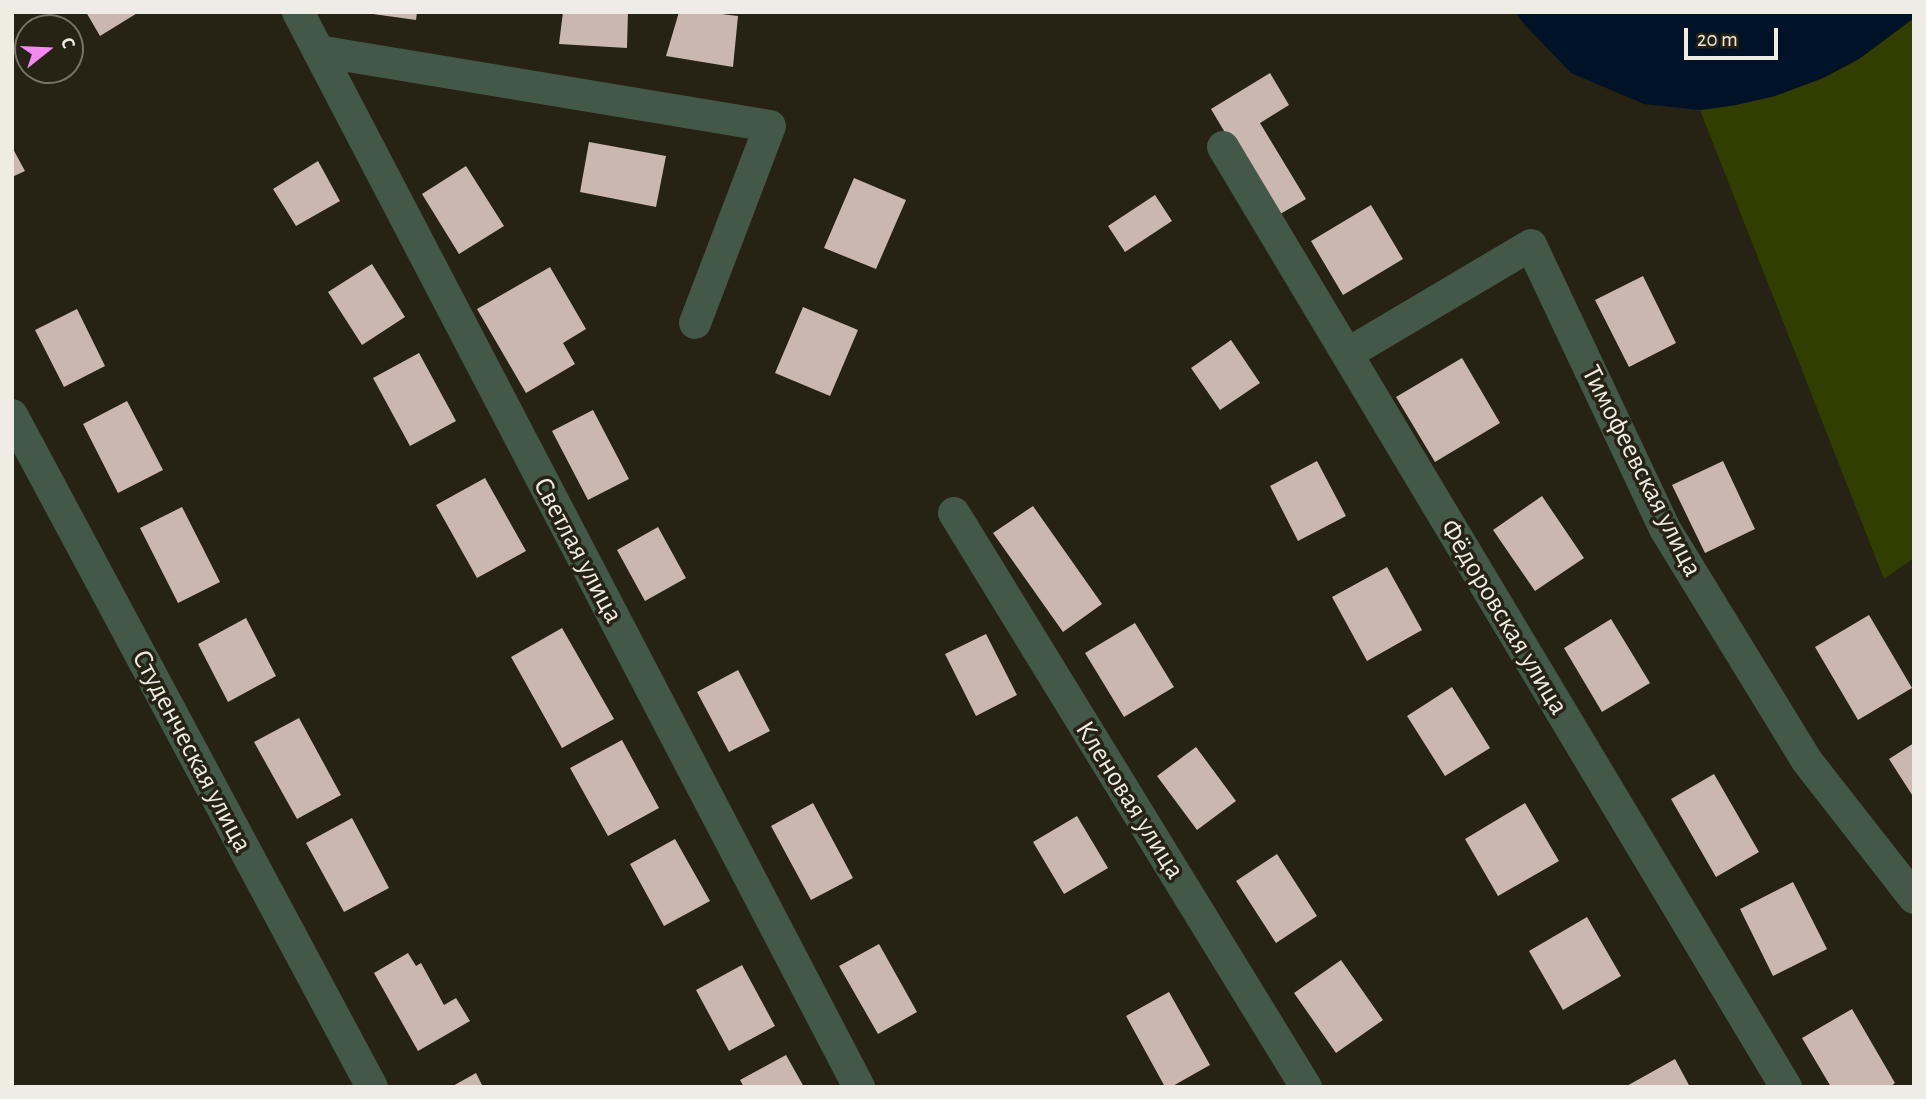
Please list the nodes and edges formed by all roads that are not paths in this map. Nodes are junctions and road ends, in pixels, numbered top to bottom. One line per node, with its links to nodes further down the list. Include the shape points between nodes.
1 (298, 12): 2 (street, Светлая улица)
2 (318, 51): 4 (street, via 770,127); 10 (street, Светлая улица)
3 (1223, 147): 5 (street, Фёдоровская улица)
4 (695, 323)
5 (1347, 354): 8 (street, Тимофеевская улица, via 1531,245 1665,529 1807,761); 12 (street, Фёдоровская улица)
6 (12, 415): 9 (street, Студенческая улица)
7 (954, 513): 11 (street, Кленовая улица)
8 (1914, 898)
9 (372, 1087)
10 (859, 1087)
11 (1306, 1087)
12 (1786, 1087)

